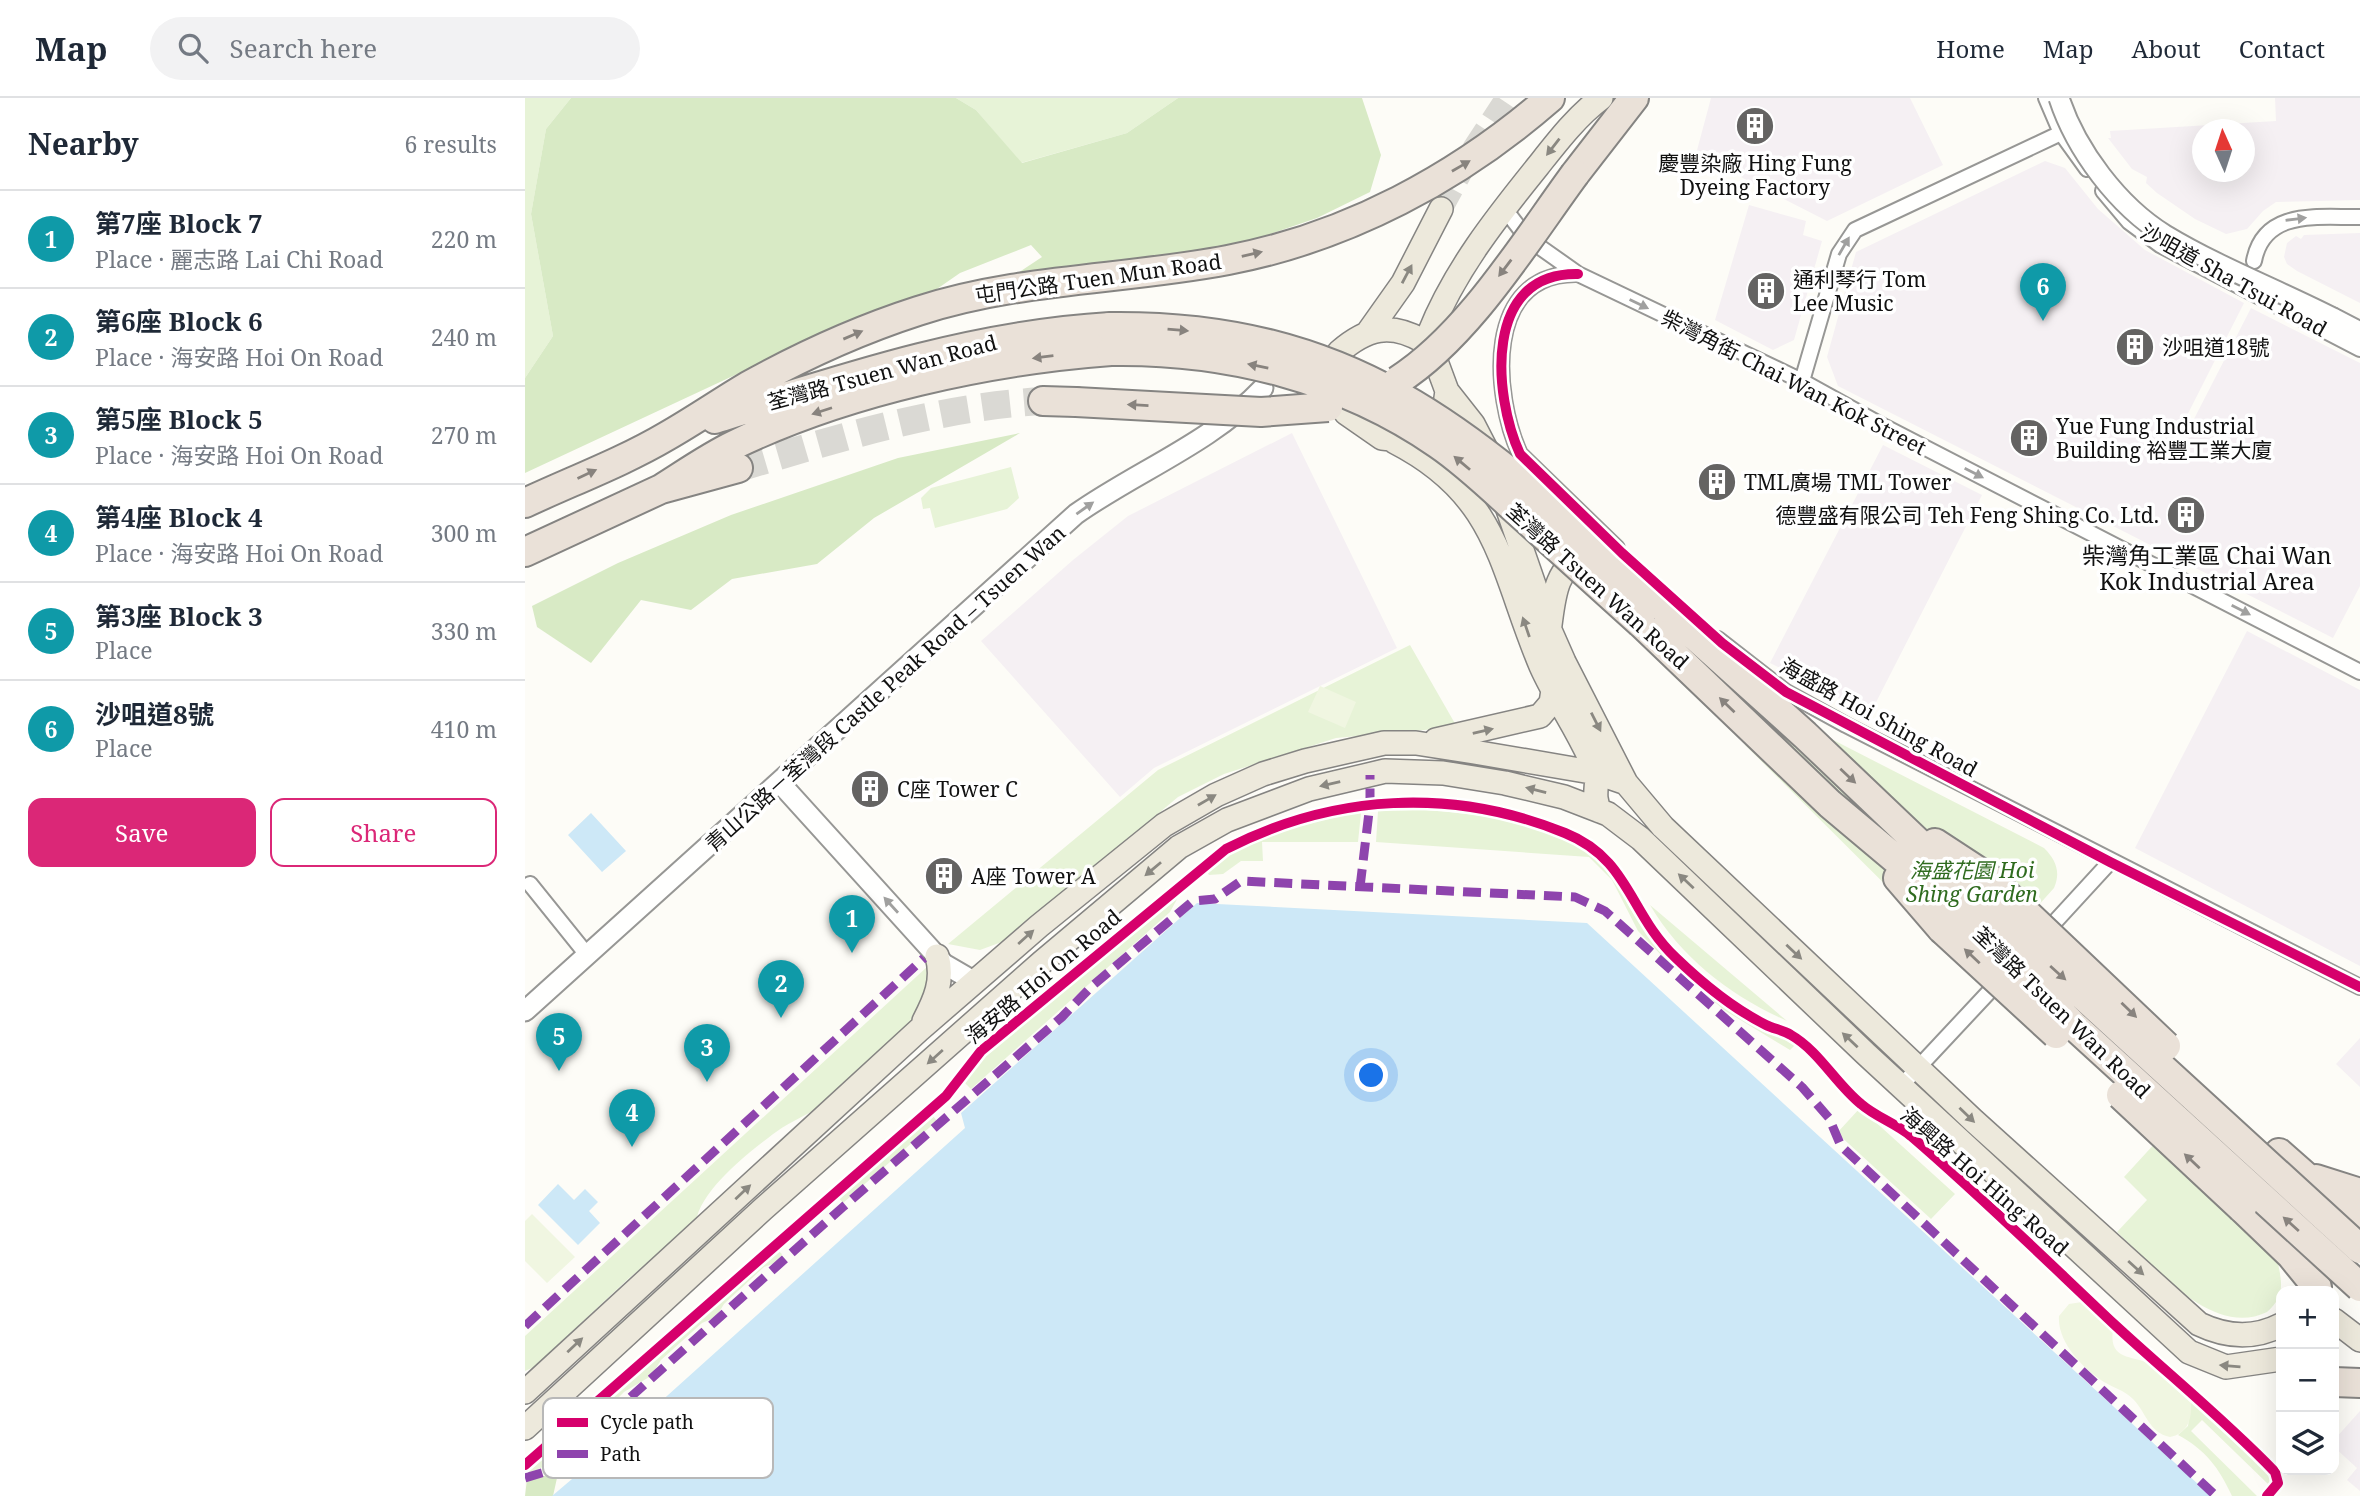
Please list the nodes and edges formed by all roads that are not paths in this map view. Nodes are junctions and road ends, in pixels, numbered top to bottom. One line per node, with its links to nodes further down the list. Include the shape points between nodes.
1 (1550, 98): 26 (highway, 屯門公路 Tuen Mun Road, one-way to 1, via 779,369 919,310 1020,286 1227,260 1324,232 1471,161)
2 (1601, 98): 8 (main road, one-way to 8, via 1567,130)
3 (1634, 98): 20 (highway, one-way to 20, bridge, via 1470,314 1424,363)
4 (2046, 98): 7 (street, 沙咀道 Sha Tsui Road)
5 (2059, 98): 13 (street, bridge, via 2090,161 2147,221 2164,234)
6 (2071, 98): 13 (street, via 2100,156 2135,198 2170,226)
7 (2061, 133): 18 (street, 沙咀道 Sha Tsui Road, via 2129,222 2160,245); 21 (street, one-way to 7, via 1839,254 1855,230)
8 (1504, 208): 12 (street, 柴灣角街 Chai Wan Kok Street, via 1527,238); 15 (main road, via 1463,267 1426,337 1401,330)
9 (1441, 209): 15 (main road, one-way to 9, via 1402,283)
10 (2360, 217): 11 (street, one-way to 10, via 2266,234 2283,221)
11 (2254, 261)
12 (1578, 274): 21 (street, 柴灣角街 Chai Wan Kok Street, one-way to 21); 32 (street, 海盛路 Hoi Shing Road, via 1555,276 1528,291 1507,322 1501,346 1503,398 1520,454)
13 (2335, 313): 14 (street, 沙咀道 Sha Tsui Road); 16 (street, 沙咀道 Sha Tsui Road)
14 (2360, 320)
15 (1369, 331): 25 (main road, via 1339,352 1334,374)
16 (2360, 332)
17 (1110, 339): 26 (highway, 荃灣路 Tsuen Wan Road, via 1034,334 963,346 825,384); 29 (highway, 荃灣路 Tsuen Wan Road, one-way to 29, via 902,386 831,408 735,445); 40 (highway, 荃灣路 Tsuen Wan Road, one-way to 17, bridge, via 1495,491 1419,432 1357,399 1296,375); 42 (highway, 荃灣路 Tsuen Wan Road, one-way to 42, bridge, via 1188,331 1274,344 1355,372 1429,411 1566,519)
18 (2360, 349)
19 (1437, 364): 23 (main road)
20 (1397, 381)
21 (1802, 381): 34 (street, 柴灣角街 Chai Wan Kok Street, one-way to 34)
22 (1263, 388): 39 (street, 青山公路－荃灣段 Castle Peak Road – Tsuen Wan, one-way to 22, via 1076,514 1237,415)
23 (1447, 391): 27 (main road, via 1439,424 1412,441); 33 (main road, 海興路 Hoi Hing Road, via 1485,446)
24 (1043, 401): 25 (highway, one-way to 24, bridge, via 1261,412)
25 (1337, 403): 27 (main road, via 1367,430)
26 (666, 437): 30 (highway, 屯門公路 Tuen Mun Road, one-way to 26)
27 (1395, 442): 35 (main road, one-way to 27, via 1486,523 1471,502 1426,460)
28 (738, 468): 29 (highway)
29 (661, 489): 31 (highway)
30 (525, 503)
31 (525, 552)
32 (1622, 553): 33 (main road, via 1600,548 1569,564 1555,587); 43 (street, 海盛路 Hoi Shing Road, via 1722,643 1786,692)
33 (1549, 628): 38 (main road, 海興路 Hoi Hing Road, one-way to 38)
34 (2360, 672)
35 (1553, 690): 36 (main road, one-way to 35, via 1540,716 1551,703); 37 (main road)
36 (1416, 743): 37 (main road, 海安路 Hoi On Road); 48 (main road, 海安路 Hoi On Road, one-way to 36, via 1164,825 1216,794 1263,774 1364,745)
37 (1597, 774): 38 (main road, 海安路 Hoi On Road); 41 (main road, via 1595,796)
38 (1626, 783): 41 (main road, via 1622,805); 52 (main road, 海興路 Hoi Hing Road, one-way to 52, via 1663,827)
39 (781, 784): 45 (street, 青山公路－荃灣段 Castle Peak Road – Tsuen Wan); 46 (street, one-way to 39)
40 (1831, 804): 59 (highway, one-way to 40, bridge, via 2291,1255 1943,929); 61 (highway, 荃灣路 Tsuen Wan Road, one-way to 40, bridge, via 2073,1025 1944,899)
41 (1604, 813): 47 (main road, 海安路 Hoi On Road, one-way to 47, via 1564,797 1443,773 1385,771 1309,789 1227,820 1179,847); 53 (main road, 海興路 Hoi Hing Road, one-way to 41, via 1641,839)
42 (1891, 816): 54 (highway, one-way to 54, bridge, via 1990,879); 58 (highway, 荃灣路 Tsuen Wan Road, one-way to 58, bridge)
43 (2111, 862): 49 (street, 海盛路 Hoi Shing Road); 52 (street)
44 (530, 884): 45 (street)
45 (588, 956): 50 (street, 青山公路－荃灣段 Castle Peak Road – Tsuen Wan)
46 (937, 956): 48 (street, via 951,971); 51 (main road, via 937,990)
47 (1041, 963): 48 (main road, via 997,981); 70 (main road, 海安路 Hoi On Road, one-way to 70)
48 (975, 982): 51 (main road, 海安路 Hoi On Road)
49 (2360, 987)
50 (525, 1011)
51 (919, 1030): 69 (main road, 海安路 Hoi On Road, one-way to 51)
52 (1918, 1068): 53 (street); 63 (main road, 海興路 Hoi Hing Road, one-way to 63, via 2199,1324 2245,1335)
53 (1901, 1086): 66 (main road, 海興路 Hoi Hing Road, one-way to 53, via 2226,1367 2189,1352)
54 (2304, 1175): 55 (highway); 56 (highway, via 2338,1205)
55 (2360, 1192)
56 (2360, 1217)
57 (2360, 1228): 60 (main road, via 2332,1244)
58 (2360, 1249)
59 (2315, 1286)
60 (2317, 1286)
61 (2360, 1287)
62 (2339, 1324): 64 (main road)
63 (2276, 1328)
64 (2360, 1341): 65 (main road)
65 (2339, 1347)
66 (2276, 1360)
67 (2339, 1382): 68 (highway)
68 (2360, 1383)
69 (525, 1392)
70 (558, 1398)
71 (543, 1411): 72 (main road, 海安路 Hoi On Road, one-way to 72)
72 (525, 1428)

